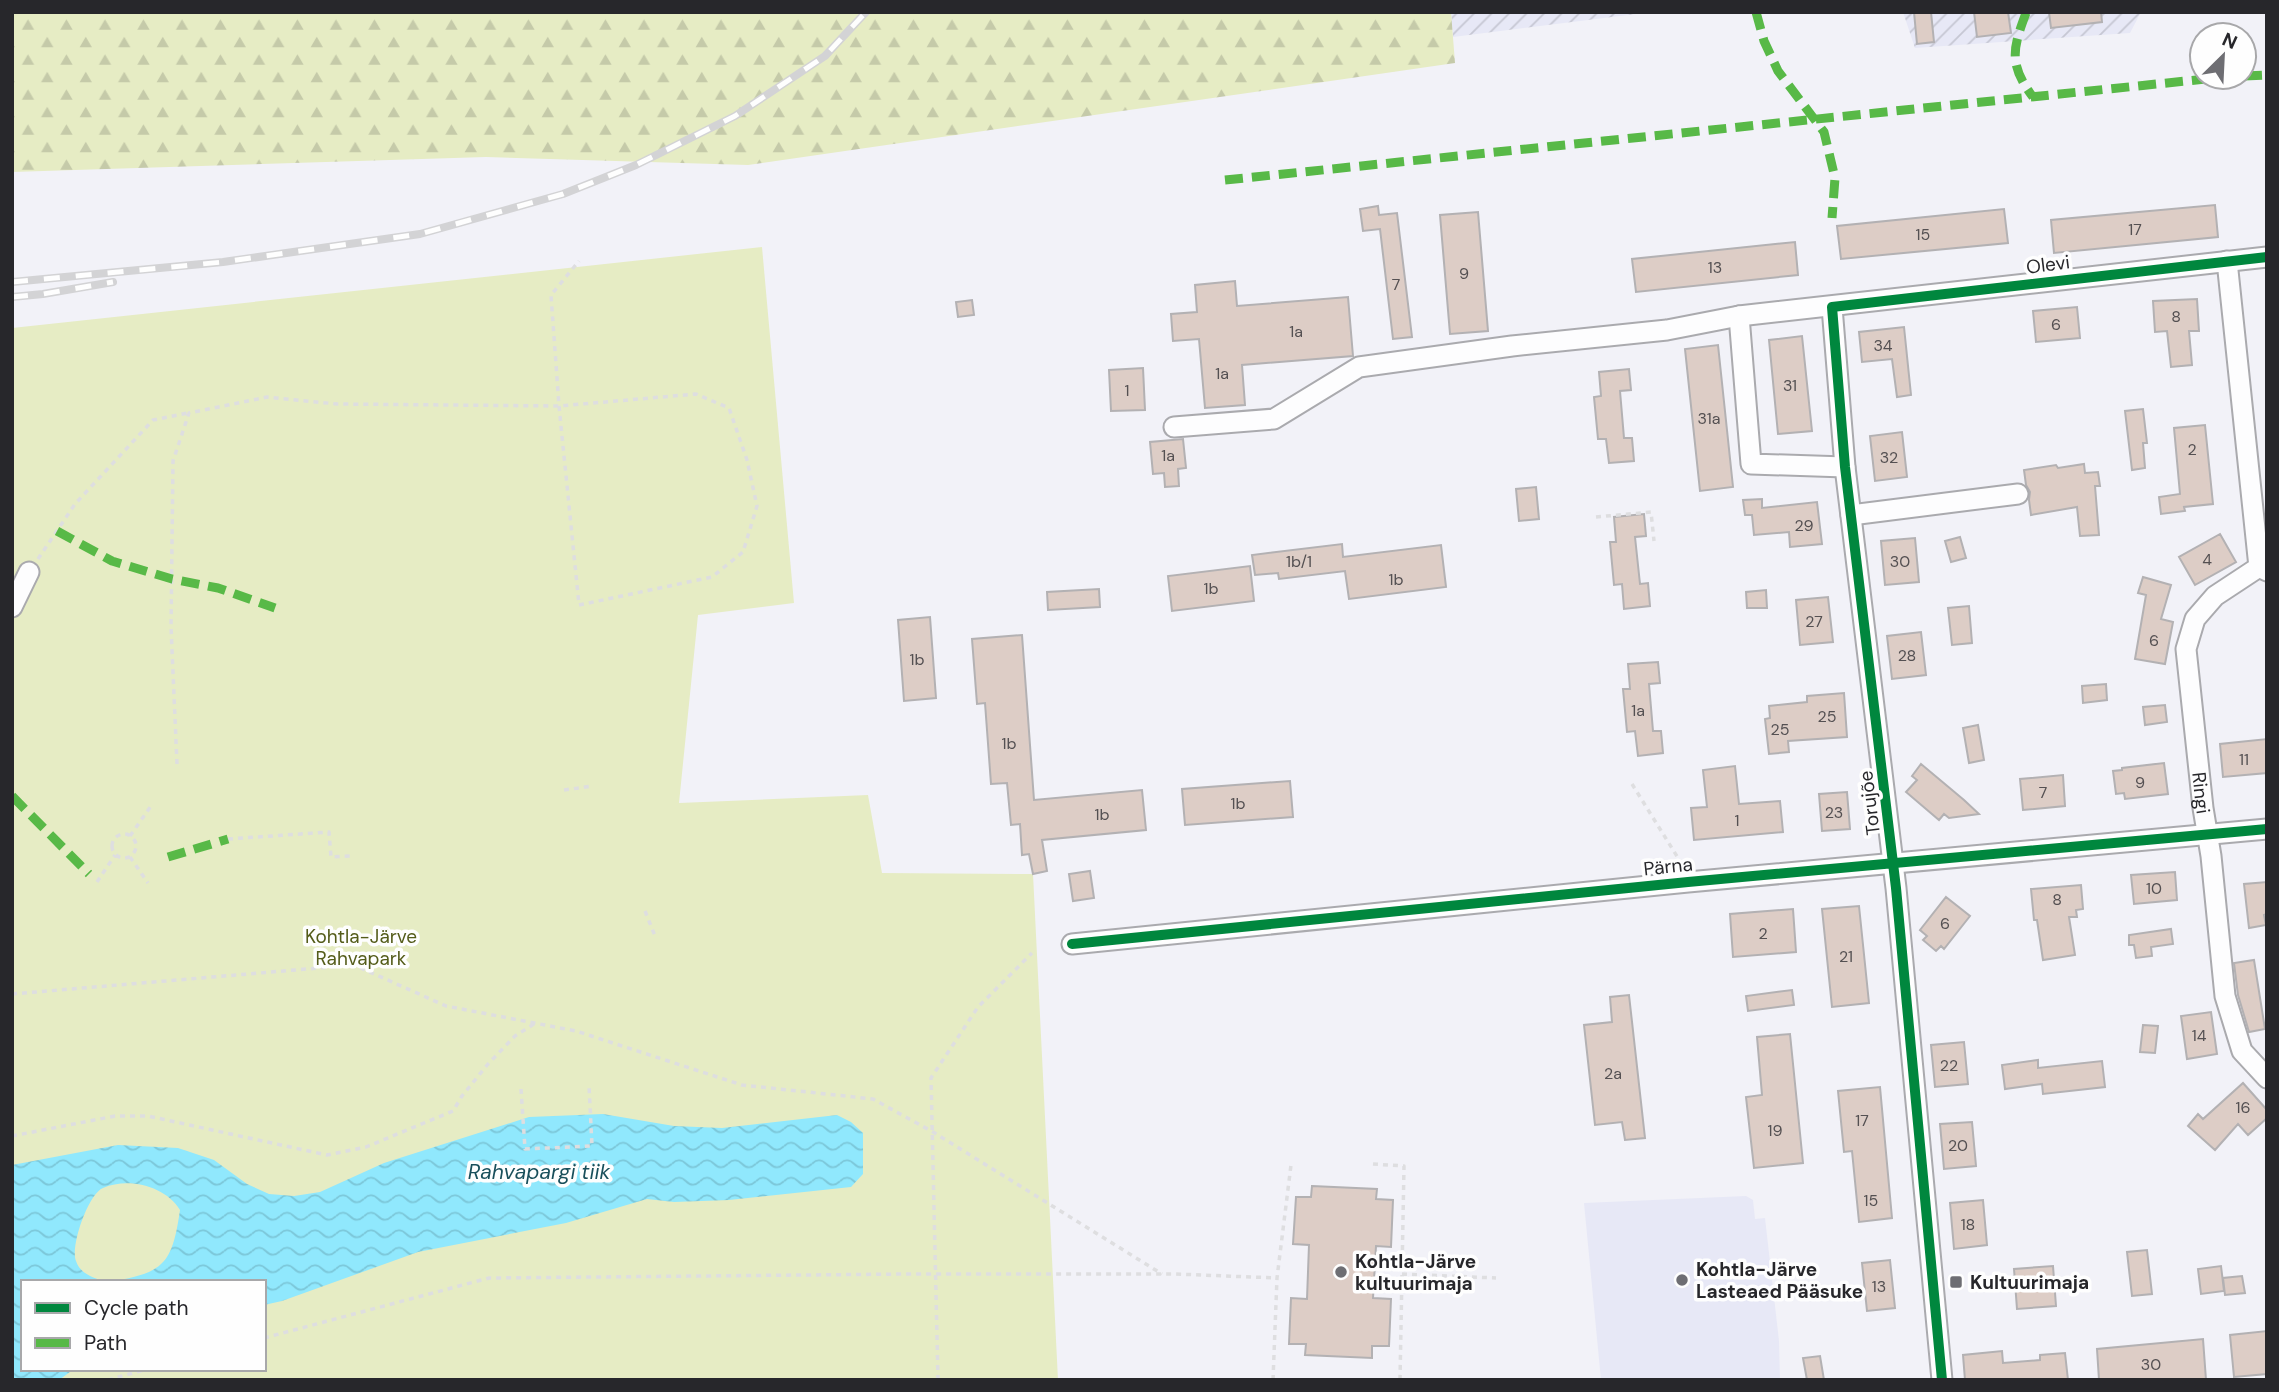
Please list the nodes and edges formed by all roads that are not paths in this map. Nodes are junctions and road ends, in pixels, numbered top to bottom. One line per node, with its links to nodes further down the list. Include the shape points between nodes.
1 (2267, 257): 2 (street, Olevi)
2 (2227, 261): 3 (street, Olevi); 9 (street, Ringi)
3 (1832, 307): 4 (street, Olevi); 6 (street, Torujõe)
4 (1739, 316): 5 (street, Olevi, via 1667,330 1359,367 1274,419); 6 (street, via 1751,464)
5 (1174, 427)
6 (1845, 467): 8 (street, Torujõe)
7 (2018, 494): 8 (street)
8 (1851, 515): 14 (street, Torujõe)
9 (2263, 569): 13 (street, Ringi, via 2215,596 2195,619 2186,649)
10 (29, 572): 11 (street)
11 (12, 607)
12 (2267, 829): 13 (street, Pärna)
13 (2207, 835): 14 (street, Pärna); 16 (street, Ringi, via 2225,996 2242,1051)
14 (1892, 864): 15 (street, Pärna); 17 (street, Torujõe)
15 (1073, 944)
16 (2267, 1078)
17 (1942, 1380)

